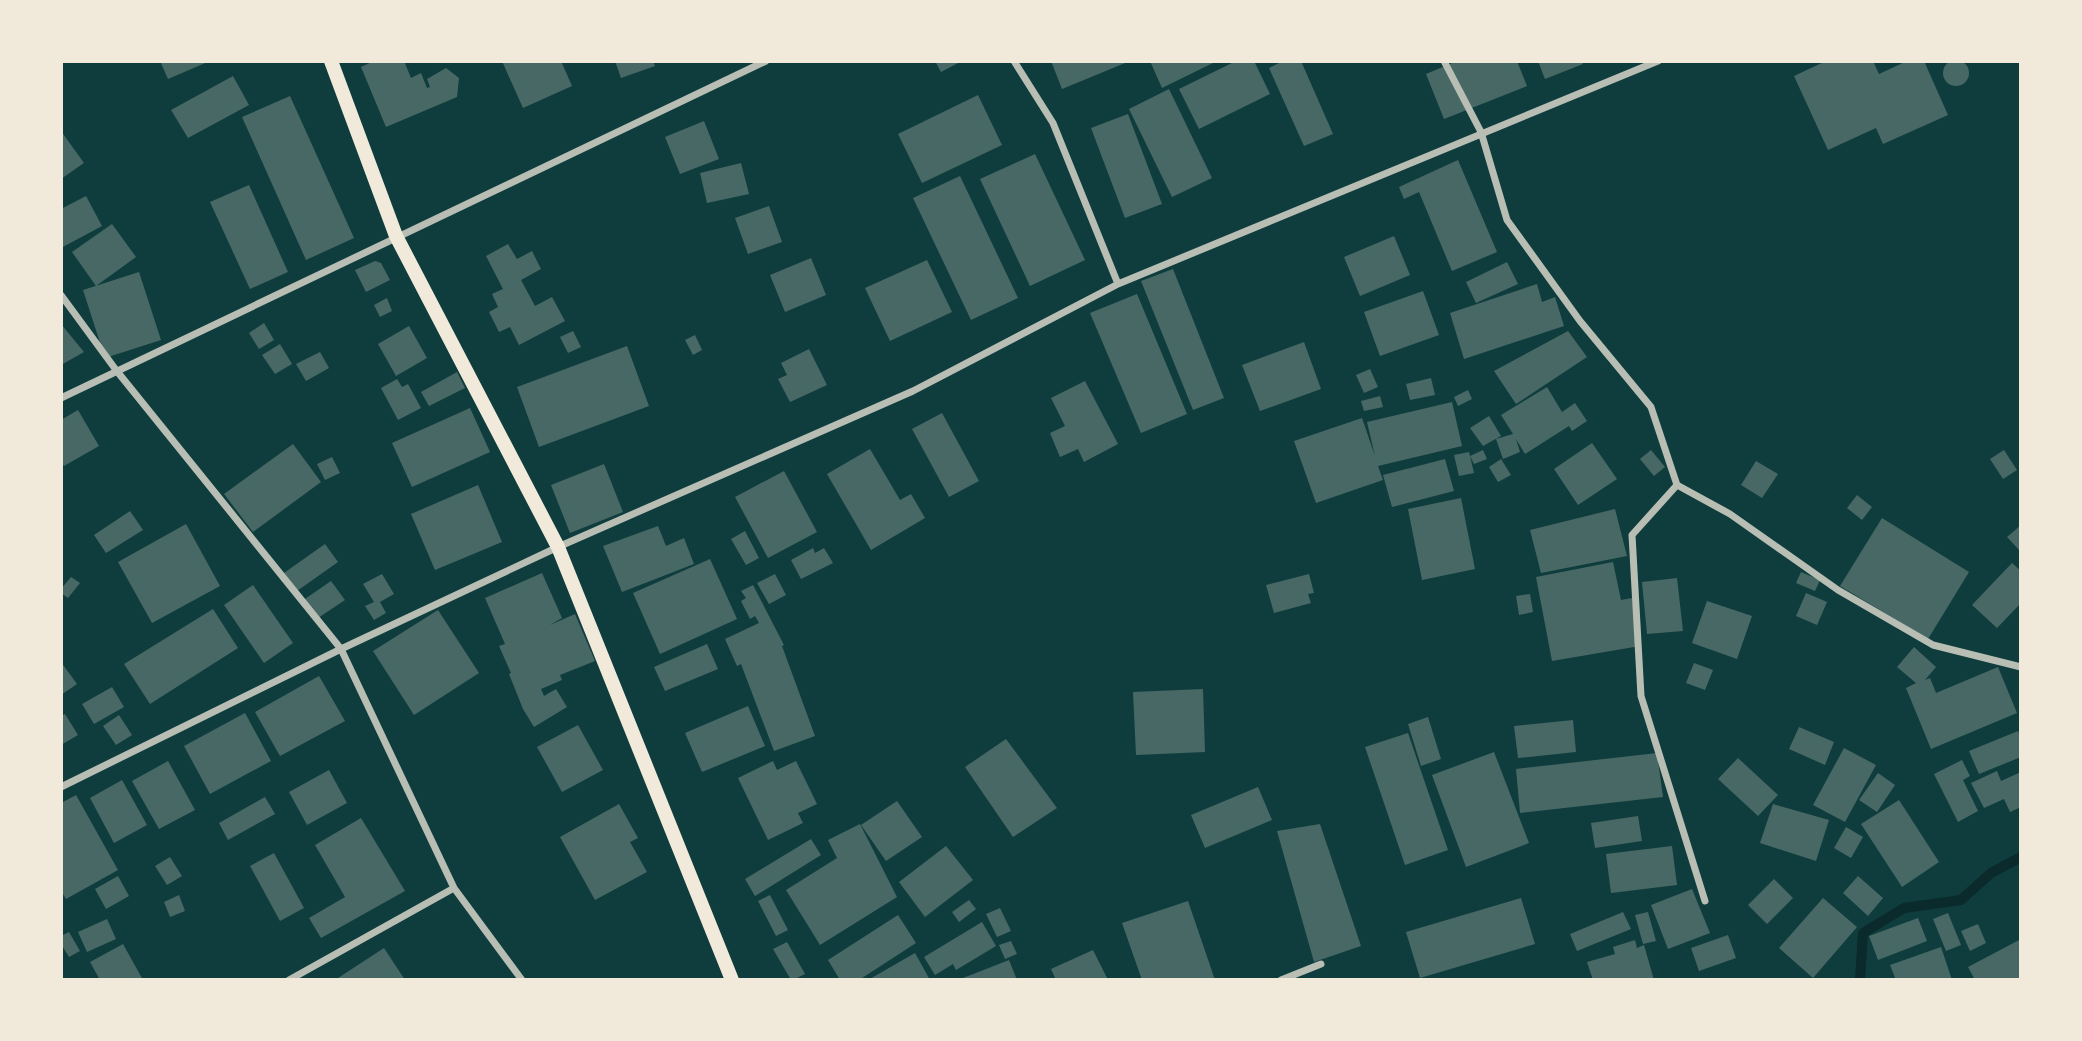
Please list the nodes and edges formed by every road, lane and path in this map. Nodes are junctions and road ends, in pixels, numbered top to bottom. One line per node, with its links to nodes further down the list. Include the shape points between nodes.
1 (331, 61): 7 (main road)
2 (765, 61): 7 (street)
3 (1014, 61): 8 (street, via 1053,124)
4 (1444, 61): 6 (street)
5 (1658, 61): 6 (street)
6 (1481, 132): 8 (street); 12 (street, via 1507,220 1580,321 1651,407)
7 (396, 236): 10 (street); 13 (main road)
8 (1118, 285): 13 (street, via 913,391)
9 (61, 295): 10 (street)
10 (116, 370): 11 (street); 14 (street)
11 (61, 398)
12 (1677, 485): 15 (street, via 1730,514 1838,590 1933,645); 18 (street, via 1632,535 1641,696)
13 (558, 547): 14 (street); 22 (main road)
14 (341, 649): 16 (street); 17 (street)
15 (2021, 667)
16 (61, 787)
17 (454, 888): 20 (street); 21 (street)
18 (1705, 901)
19 (1321, 964): 23 (street)
20 (289, 980)
21 (522, 980)
22 (732, 980)
23 (1281, 980)

